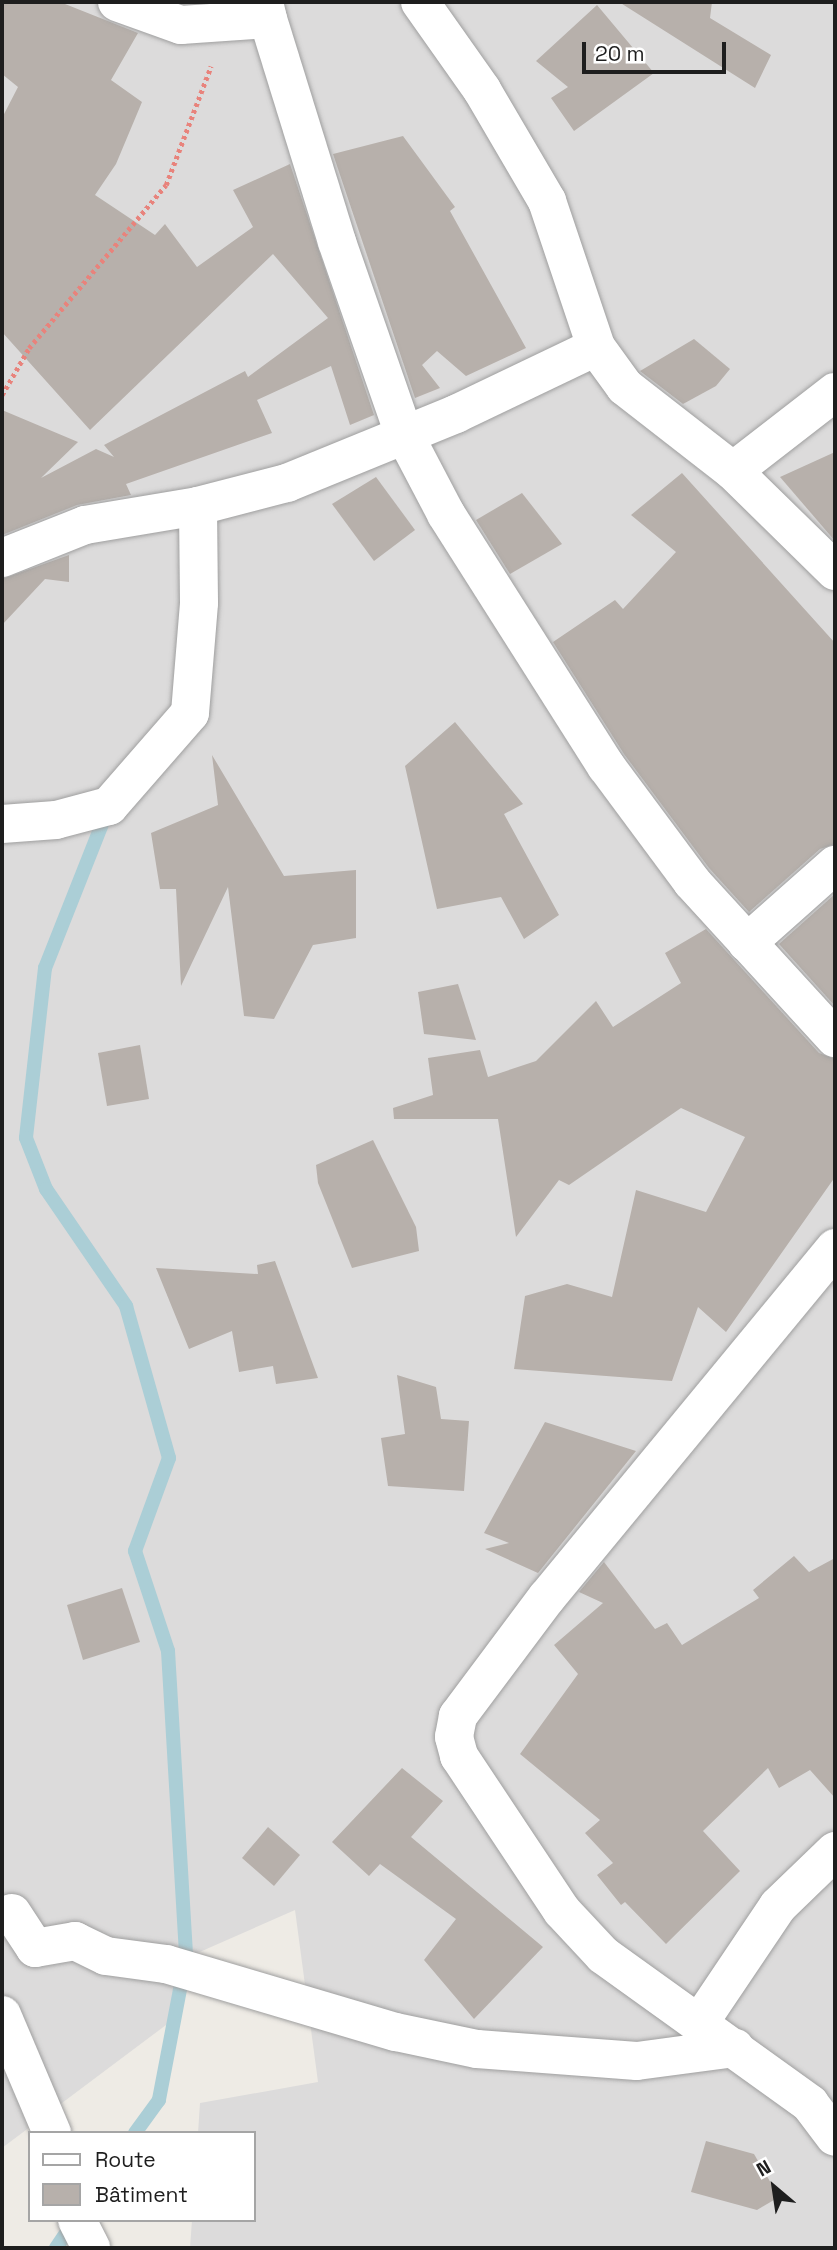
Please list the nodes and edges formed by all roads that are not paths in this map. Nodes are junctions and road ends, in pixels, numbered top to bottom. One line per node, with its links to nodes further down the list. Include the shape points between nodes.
1 (117, 2): 3 (street, via 181,25 230,24)
2 (420, 2): 4 (street, via 482,90 547,201)
3 (266, 10): 6 (street, via 337,242)
4 (596, 346): 6 (street); 7 (street, via 625,387)
5 (835, 393): 7 (street)
6 (404, 434): 8 (street, via 287,483); 13 (street, via 446,514 554,691 692,882)
7 (733, 471): 10 (street)
8 (198, 506): 9 (street, via 85,524); 11 (street, via 199,603 190,713 109,806 56,821)
9 (2, 558)
10 (835, 571)
11 (2, 824)
12 (835, 865): 13 (street)
13 (747, 943): 14 (street)
14 (835, 1038)
15 (835, 1248): 19 (street, via 547,1597 458,1716 454,1737 459,1756 562,1911 603,1955)
16 (835, 1851): 19 (street, via 778,1906)
17 (5, 1912): 20 (street, via 35,1948 75,1941 106,1956 166,1964 396,2032 477,2049 637,2061)
18 (2, 2015): 21 (street)
19 (700, 2022): 20 (street)
20 (735, 2048): 22 (street, via 810,2104)
21 (51, 2131)
22 (835, 2137)
23 (78, 2222): 24 (street)
24 (91, 2248)

